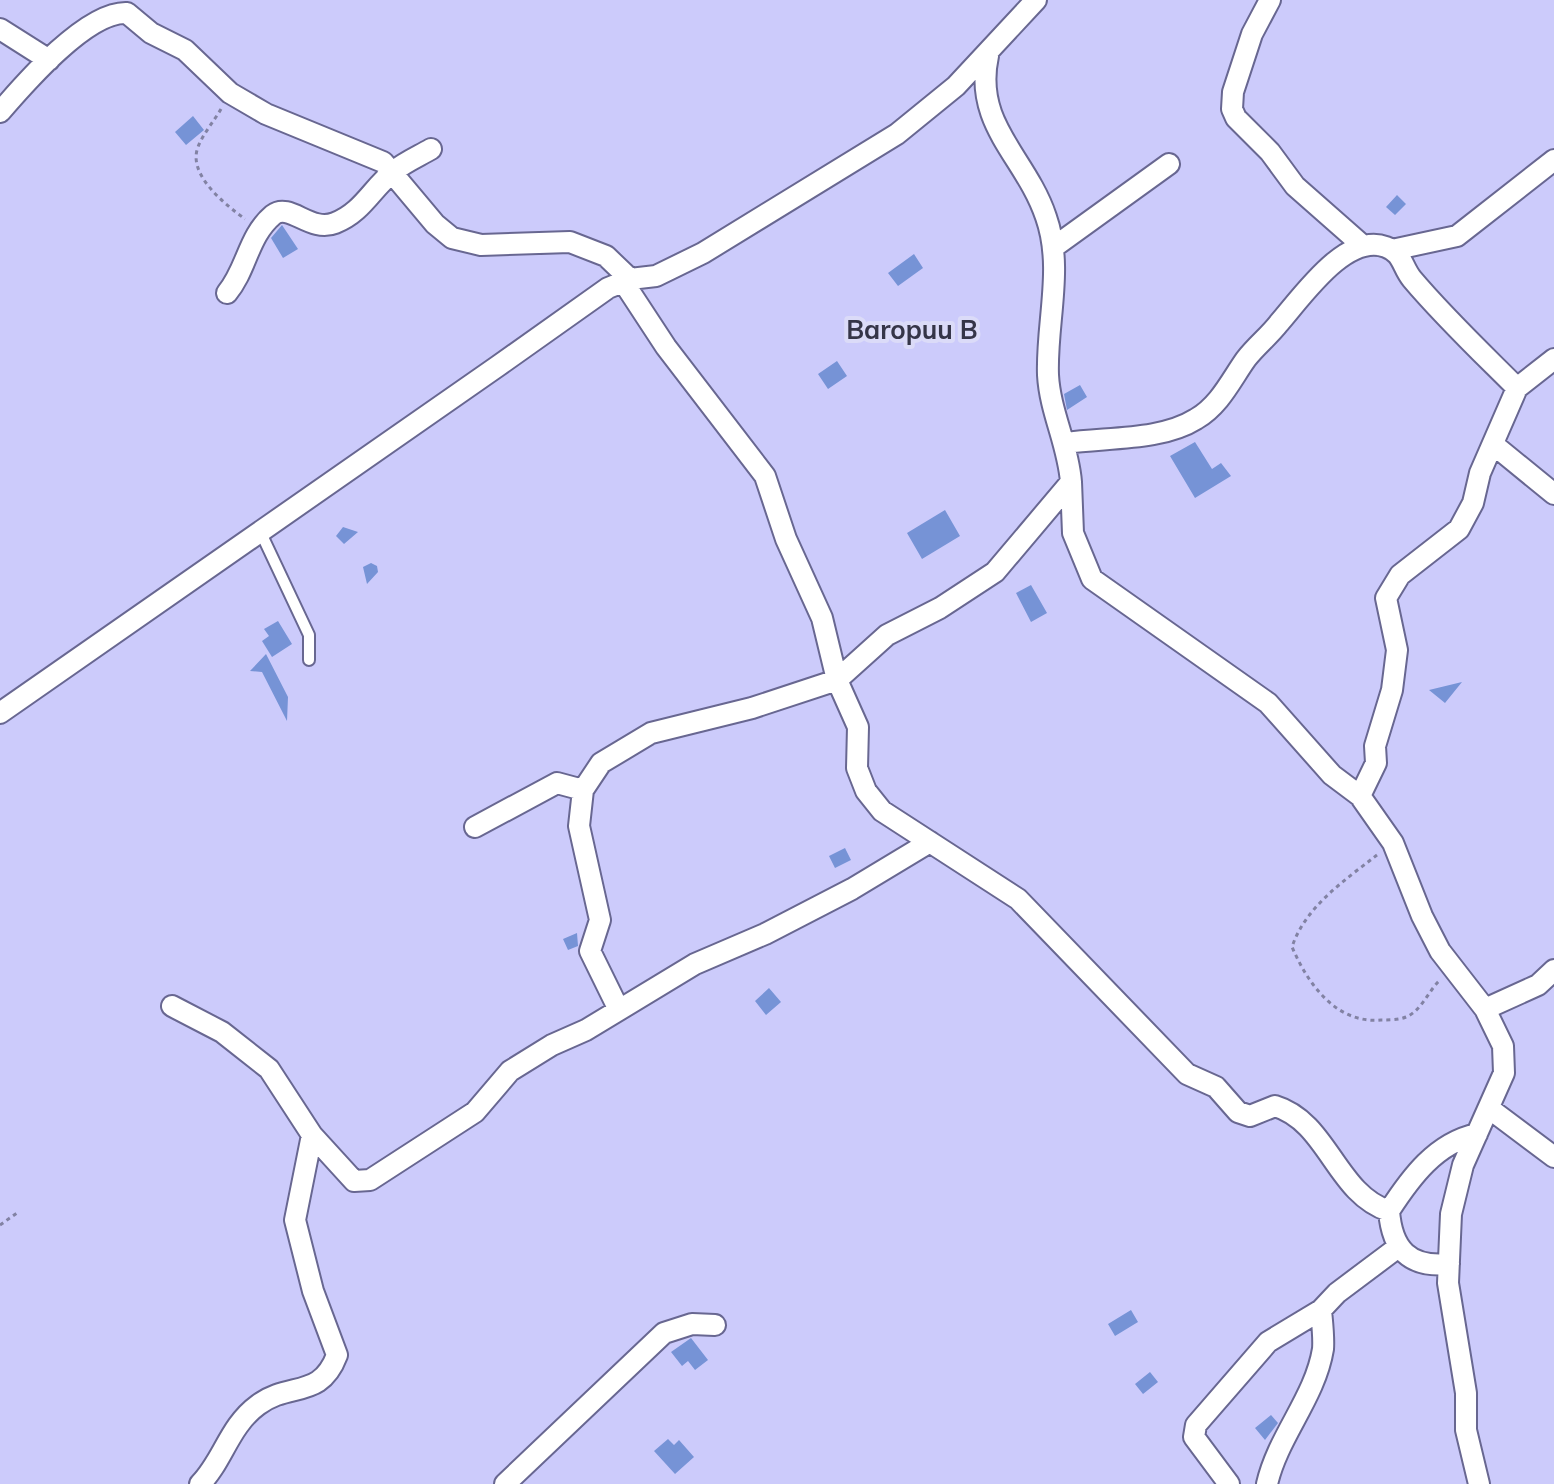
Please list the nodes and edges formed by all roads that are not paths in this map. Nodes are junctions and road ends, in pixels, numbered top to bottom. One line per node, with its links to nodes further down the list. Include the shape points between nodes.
1 (1036, 0): 4 (street)
2 (1270, 0): 11 (street, via 1252,34 1232,109 1295,186)
3 (0, 29): 5 (street)
4 (988, 56): 12 (street, via 983,79 986,105 1041,204); 14 (street, via 897,134 703,253 656,276)
5 (49, 60): 6 (street); 10 (street, via 81,32 124,12 185,50 230,93 266,114 353,147)
6 (0, 112)
7 (431, 149): 10 (street)
8 (1554, 160): 13 (street, via 1457,236)
9 (1169, 164): 12 (street)
10 (393, 172): 14 (street, via 452,238 481,245 570,242 606,256); 15 (street, via 360,210 332,225 313,226 289,211 277,212 257,229)
11 (1362, 245): 13 (street); 18 (street, via 1306,289 1246,359 1230,388 1198,418 1173,431)
12 (1054, 247): 18 (street, via 1048,374)
13 (1392, 250): 17 (street, via 1434,305)
14 (627, 281): 22 (street, via 562,317); 24 (street, via 691,380 765,476 822,618)
15 (227, 293)
16 (1554, 359): 17 (street)
17 (1517, 388): 19 (street)
18 (1066, 443): 20 (street)
19 (1494, 445): 21 (street); 27 (street, via 1459,529 1400,575 1386,598 1397,650 1392,690 1375,746 1376,763)
20 (1071, 482): 24 (street, via 995,572 887,635); 27 (street, via 1073,533 1092,579 1268,703 1332,775)
21 (1554, 494)
22 (260, 531): 23 (lane, via 309,635); 25 (street)
23 (309, 660)
24 (837, 680): 26 (street, via 651,733 601,763); 29 (street, via 858,727 857,768 866,791 882,811)
25 (0, 713)
26 (583, 790): 28 (street, via 557,783); 33 (street, via 579,826 600,920 590,951)
27 (1360, 796): 32 (street, via 1393,843 1422,916)
28 (475, 827)
29 (930, 842): 33 (street, via 806,913 695,964); 38 (street, via 1018,899 1187,1074 1216,1087 1238,1112 1250,1116 1275,1106 1288,1112 1311,1131 1368,1205)
30 (1554, 970): 32 (street, via 1538,985)
31 (172, 1006): 36 (street, via 222,1032 269,1069)
32 (1485, 1009): 34 (street, via 1503,1046 1504,1073)
33 (619, 1010): 36 (street, via 510,1071 475,1112 370,1180 354,1181)
34 (1490, 1109): 35 (street); 37 (street)
35 (1477, 1134): 38 (street, via 1434,1156 1410,1179); 40 (street, via 1451,1214)
36 (312, 1135): 43 (street, via 295,1220 337,1355 326,1378 257,1405)
37 (1554, 1157)
38 (1389, 1211): 39 (street)
39 (1397, 1248): 40 (street, via 1417,1263); 41 (street)
40 (1449, 1264): 47 (street, via 1466,1430)
41 (1321, 1310): 45 (street, via 1268,1342 1196,1425 1194,1437); 46 (street, via 1323,1347 1314,1379 1273,1459)
42 (715, 1325): 44 (street, via 692,1324 664,1333)
43 (200, 1484)
44 (505, 1484)
45 (1229, 1484)
46 (1267, 1484)
47 (1479, 1484)

